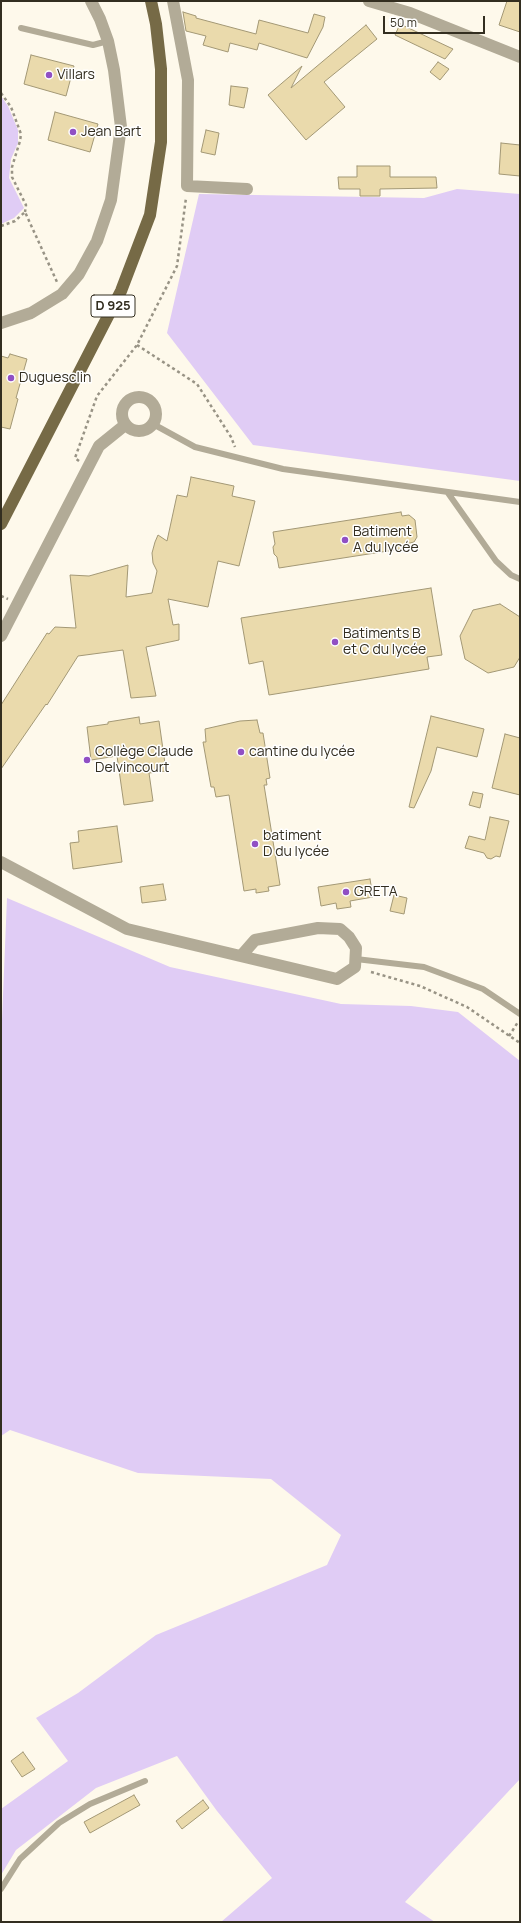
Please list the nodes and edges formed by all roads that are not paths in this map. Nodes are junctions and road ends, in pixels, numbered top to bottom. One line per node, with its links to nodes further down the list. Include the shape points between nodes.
1 (91, 1): 6 (street)
2 (151, 1): 14 (main road, D 925, via 161,69 161,142 150,215 121,291)
3 (173, 1): 8 (street, via 188,80 187,186)
4 (369, 1): 7 (street, via 410,13)
5 (21, 28): 6 (lane, via 93,45)
6 (108, 40): 9 (street, via 121,127 112,200 97,241 79,274 62,294 31,313)
7 (520, 57)
8 (247, 189)
9 (1, 323)
10 (153, 424): 11 (street, via 140,431); 11 (street, via 156,418 155,407 147,398 141,397 130,399 126,403 122,414); 12 (lane, via 195,447 283,468)
11 (125, 425): 16 (street, via 99,446)
12 (448, 492): 13 (lane); 15 (lane, via 496,561)
13 (520, 502)
14 (1, 524)
15 (520, 578)
16 (1, 636)
17 (4, 864): 18 (street, via 127,929)
18 (241, 956): 19 (street, via 337,979); 19 (street, via 256,940 318,928 340,929 350,937 356,948)
19 (356, 963): 20 (lane, via 424,967 483,989)
20 (520, 1014)
21 (145, 1781): 22 (lane, via 90,1804 59,1823 20,1859)
22 (1, 1889)

